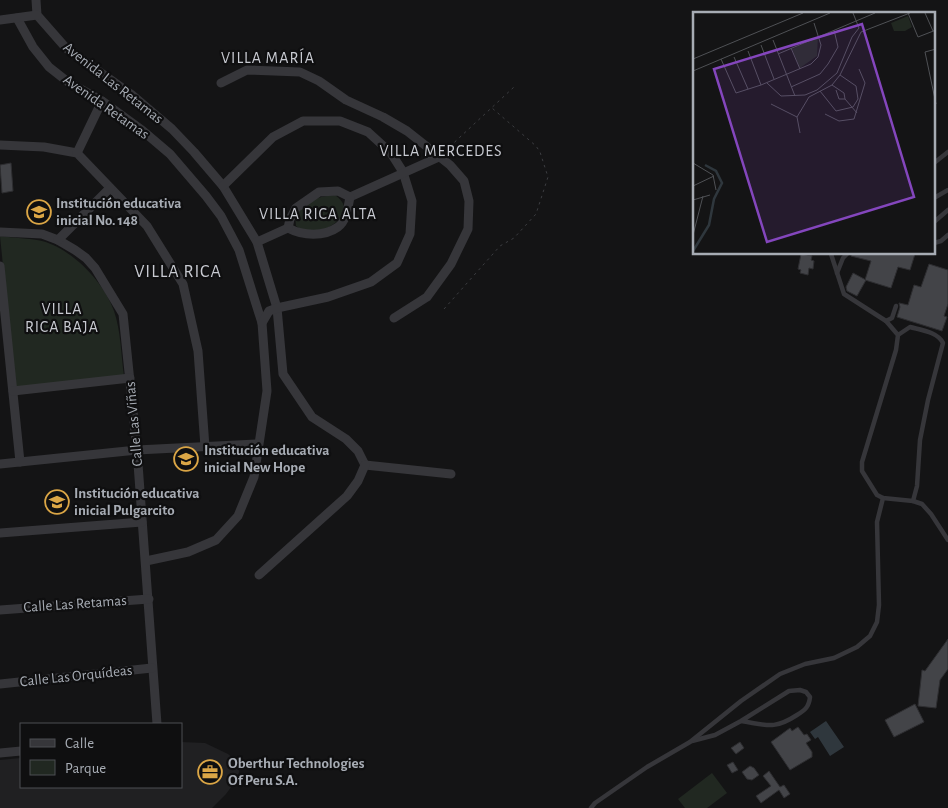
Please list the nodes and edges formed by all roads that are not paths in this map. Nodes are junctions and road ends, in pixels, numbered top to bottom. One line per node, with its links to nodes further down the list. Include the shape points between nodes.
1 (36, 0): 2 (street)
2 (37, 15): 3 (street); 13 (street, Avenida Las Retamas, via 66,48 132,95 172,129)
3 (17, 18): 4 (street); 6 (street, Avenida Retamas, via 49,67)
4 (0, 20)
5 (221, 84): 10 (street, via 247,70 300,72 407,131)
6 (102, 101): 9 (street); 34 (street, Avenida Retamas, via 170,154 221,216 239,250)
7 (0, 145): 9 (street, via 44,146)
8 (948, 152): 11 (lane)
9 (77, 153): 14 (street)
10 (439, 156): 12 (street); 32 (street, via 464,181 469,202 468,229 451,264 427,297)
11 (936, 161)
12 (403, 172): 13 (street, via 391,153 368,132 340,121 302,122 274,137); 16 (street); 31 (street, via 412,201 410,234 397,264 371,282 328,297)
13 (223, 186): 24 (street, Avenida Las Retamas)
14 (110, 188): 23 (street); 39 (street, via 147,226 183,284 198,351)
15 (948, 190): 17 (lane)
16 (350, 197): 20 (street, via 338,191 319,192 296,208); 20 (street, via 348,211 339,226 318,234 303,234)
17 (936, 197)
18 (948, 210): 19 (lane)
19 (936, 220)
20 (288, 228): 24 (street)
21 (0, 232): 23 (street, Calle Las Viñas, via 42,234)
22 (948, 235): 25 (lane)
23 (58, 240): 36 (street, Calle Las Viñas, via 86,258 95,268 123,314)
24 (258, 242): 31 (street, Avenida Las Retamas)
25 (936, 242)
26 (831, 255): 29 (lane)
27 (846, 255): 29 (lane)
28 (0, 266): 37 (street)
29 (837, 272): 33 (lane, via 844,294)
30 (896, 306): 33 (lane, via 892,318)
31 (277, 308): 34 (street, via 269,311); 43 (street, Avenida Las Retamas, via 283,374 312,417 346,439 358,451)
32 (394, 318)
33 (886, 321): 35 (lane)
34 (262, 323): 38 (street, Avenida Retamas, via 267,391)
35 (898, 335): 45 (lane, via 862,462 862,471); 46 (lane, via 910,327 936,334 943,343 920,440)
36 (130, 378): 37 (street); 40 (street, Calle Las Viñas)
37 (13, 391): 41 (street)
38 (258, 444): 39 (street); 50 (street, Avenida Retamas, via 254,477 238,516 229,527 216,540 188,552)
39 (205, 447): 40 (street)
40 (137, 450): 41 (street); 47 (street, Calle Las Viñas)
41 (20, 462): 42 (street)
42 (0, 464)
43 (365, 465): 44 (street); 51 (street, via 347,496)
44 (452, 474)
45 (882, 498): 46 (lane); 58 (lane, via 878,522 879,605 877,622 870,636 857,647 834,658 780,674 741,700)
46 (913, 501): 49 (lane, via 927,509)
47 (142, 522): 48 (street); 50 (street, Calle Las Viñas)
48 (0, 532)
49 (948, 540)
50 (146, 561): 52 (street, Calle Las Viñas)
51 (259, 575)
52 (149, 599): 53 (street, Calle Las Retamas); 54 (street, Calle Las Viñas)
53 (0, 610)
54 (152, 668): 55 (street, Calle Las Orquídeas); 57 (street, Calle Las Viñas)
55 (0, 684)
56 (741, 721): 56 (lane, via 774,726 785,723 806,710 810,697 800,690 789,692); 58 (lane, via 715,735)
57 (157, 723)
58 (690, 742): 61 (lane, via 647,767)
59 (20, 751): 60 (street)
60 (0, 753)
61 (591, 808)

